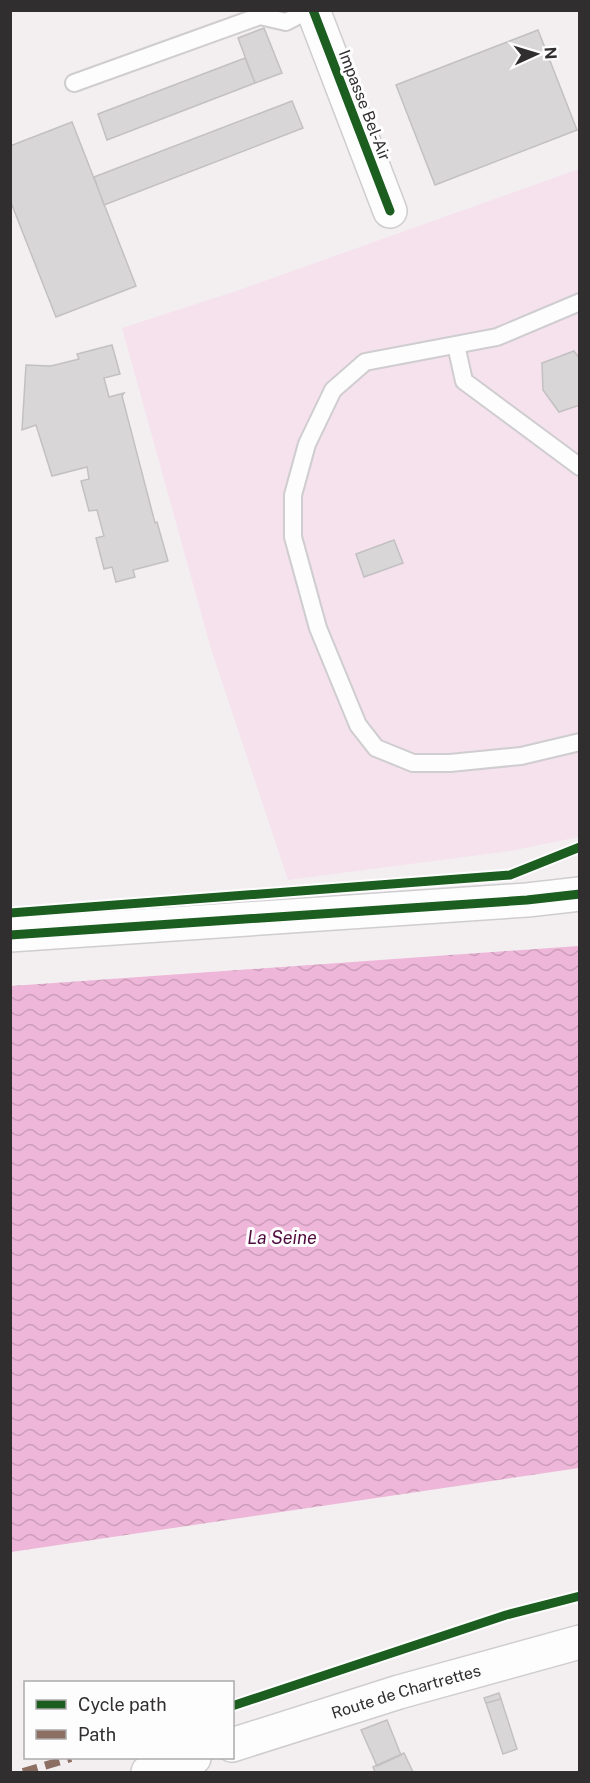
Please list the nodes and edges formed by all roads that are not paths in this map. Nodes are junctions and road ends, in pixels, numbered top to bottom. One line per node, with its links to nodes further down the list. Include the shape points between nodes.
1 (311, 10): 2 (lane, via 286,22 260,16); 3 (street, Impasse Bel-Air)
2 (74, 83)
3 (390, 211)
4 (579, 302): 5 (lane, via 497,337)
5 (456, 345): 6 (lane, via 464,381); 7 (lane, via 365,362 333,390 307,444 293,495 293,537 318,628 358,725 375,748 413,763 450,763 521,756)
6 (579, 467)
7 (579, 742)
8 (579, 894): 9 (street)
9 (10, 935)
10 (579, 1642): 11 (street, Route de Chartrettes, via 399,1692)
11 (234, 1744)
12 (191, 1759): 13 (street)
13 (148, 1773)

